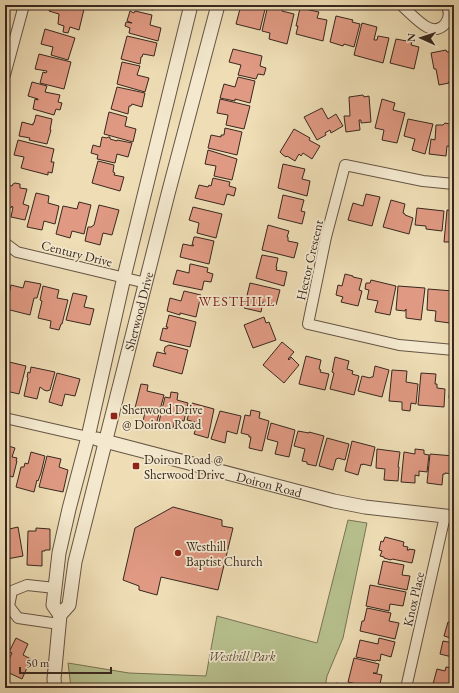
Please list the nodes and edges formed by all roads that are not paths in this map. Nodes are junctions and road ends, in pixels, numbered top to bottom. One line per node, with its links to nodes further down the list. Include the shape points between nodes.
1 (24, 5): 6 (street)
2 (191, 5): 9 (street, Sherwood Drive)
3 (218, 5): 10 (street, Sherwood Drive)
4 (401, 5): 5 (street, via 432,29 438,29 446,23 449,14)
5 (446, 5)
6 (5, 75)
7 (454, 184): 11 (street, Hector Crescent, via 423,181 344,165 308,324 399,345)
8 (5, 243): 9 (street, Century Drive, via 17,252)
9 (124, 277): 10 (street, Century Drive); 13 (street, Sherwood Drive)
10 (146, 283): 14 (street, Sherwood Drive)
11 (454, 350)
12 (5, 418): 13 (street)
13 (88, 437): 14 (street, Doiron Road); 16 (street, Sherwood Drive, via 59,553)
14 (105, 441): 15 (street, Doiron Road, via 334,501); 17 (street, Sherwood Drive, via 75,562 69,605)
15 (449, 517): 19 (street, Knox Place)
16 (55, 588): 17 (street, Sherwood Drive, via 53,604); 17 (street, via 27,585 12,591 9,606 18,618)
17 (60, 620): 18 (street, Sherwood Drive)
18 (55, 688)
19 (406, 688)

